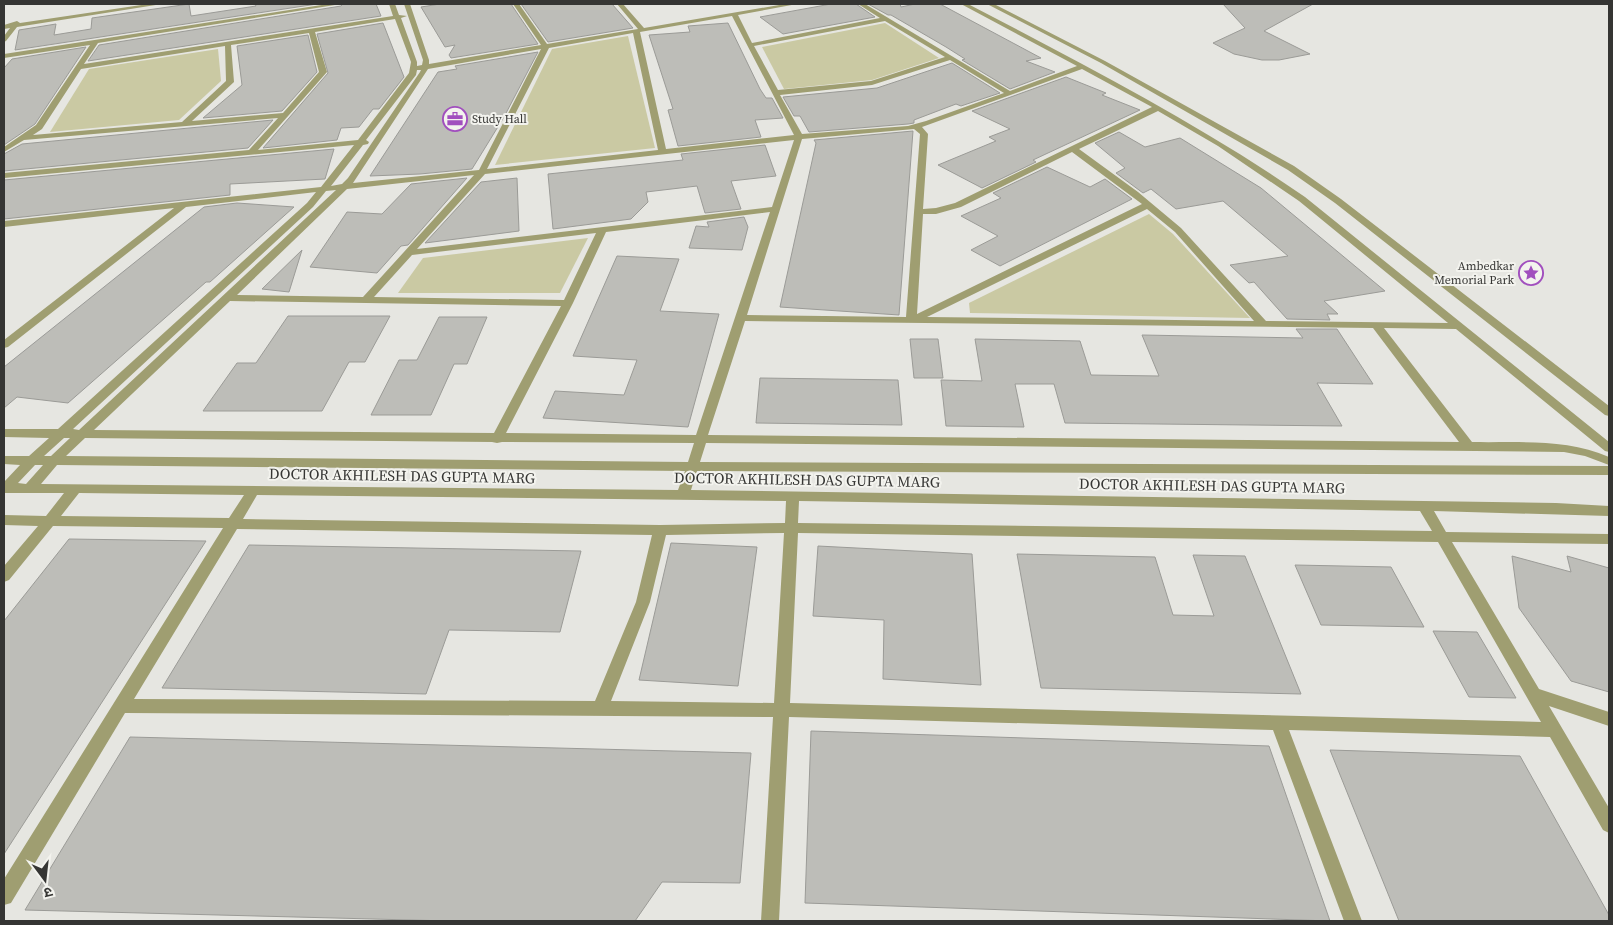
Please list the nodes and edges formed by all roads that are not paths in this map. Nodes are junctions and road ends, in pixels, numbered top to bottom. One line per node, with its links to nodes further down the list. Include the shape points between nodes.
1 (160, 4): 11 (street)
2 (338, 4): 22 (street)
3 (392, 4): 14 (street)
4 (407, 4): 12 (street)
5 (516, 4): 25 (street)
6 (620, 4): 20 (street)
7 (794, 4): 13 (street)
8 (861, 4): 15 (street)
9 (964, 4): 30 (street)
10 (990, 4): 67 (street, via 1103,62 1291,168)
11 (125, 5): 17 (street)
12 (411, 14): 14 (street); 29 (street, via 426,60)
13 (734, 14): 20 (street); 24 (street)
14 (396, 17): 19 (street); 31 (street, via 414,62)
15 (886, 19): 24 (street); 27 (street)
16 (4, 21): 17 (street)
17 (18, 22): 18 (street); 21 (street)
18 (4, 26)
19 (311, 30): 23 (street); 35 (street, via 323,72)
20 (639, 31): 25 (street); 45 (street)
21 (4, 40)
22 (96, 41): 26 (street); 28 (street)
23 (228, 44): 28 (street); 36 (street, via 230,82)
24 (750, 46): 32 (street)
25 (546, 47): 29 (street); 46 (street)
26 (4, 56)
27 (950, 58): 32 (street, via 872,84); 33 (street)
28 (79, 67): 38 (street, via 39,127)
29 (425, 67): 31 (street); 40 (street)
30 (1081, 67): 33 (street); 34 (street)
31 (413, 69): 41 (street)
32 (775, 93): 39 (street)
33 (1009, 93): 37 (street)
34 (1157, 108): 42 (street); 65 (street, via 1233,150 1302,199)
35 (284, 115): 36 (street); 44 (street)
36 (184, 124): 38 (street)
37 (916, 126): 39 (street); 53 (street, via 924,134)
38 (22, 138): 43 (street)
39 (799, 138): 45 (street); 52 (street)
40 (377, 141): 41 (street); 48 (street)
41 (360, 143): 44 (street); 49 (street)
42 (1073, 149): 50 (street); 53 (street, via 958,205)
43 (4, 150)
44 (251, 153): 47 (street)
45 (663, 153): 46 (street)
46 (481, 173): 48 (street); 56 (street)
47 (4, 176)
48 (342, 189): 49 (street); 58 (street)
49 (322, 191): 51 (street); 57 (street)
50 (1148, 205): 62 (street); 63 (street, via 1178,230)
51 (182, 206): 54 (street); 66 (street)
52 (776, 209): 55 (street); 61 (street)
53 (919, 212): 62 (street)
54 (4, 224)
55 (602, 230): 56 (street); 60 (street)
56 (408, 253): 59 (street)
57 (208, 298): 58 (street); 69 (street)
58 (228, 298): 59 (street); 70 (street)
59 (366, 300): 60 (street)
60 (568, 303): 71 (street)
61 (740, 318): 62 (street); 72 (street)
62 (911, 320): 63 (street)
63 (1263, 324): 64 (street)
64 (1376, 325): 65 (street); 73 (street)
65 (1458, 326): 77 (street)
66 (6, 341)
67 (1609, 412)
68 (4, 433): 69 (street)
69 (60, 434): 70 (street); 75 (street)
70 (82, 434): 71 (street); 76 (street)
71 (497, 438): 72 (street)
72 (701, 440): 73 (street); 78 (street)
73 (1469, 446): 77 (street, via 1564,448 1586,452)
74 (4, 460): 75 (street, DOCTOR AKHILESH DAS GUPTA MARG)
75 (32, 460): 76 (street, DOCTOR AKHILESH DAS GUPTA MARG); 79 (street)
76 (54, 460): 78 (street, DOCTOR AKHILESH DAS GUPTA MARG); 80 (street)
77 (1609, 462): 78 (street, DOCTOR AKHILESH DAS GUPTA MARG)
78 (692, 466): 83 (street)
79 (5, 488): 80 (street, DOCTOR AKHILESH DAS GUPTA MARG)
80 (30, 488): 81 (street, DOCTOR AKHILESH DAS GUPTA MARG)
81 (75, 489): 82 (street, DOCTOR AKHILESH DAS GUPTA MARG); 88 (street)
82 (253, 491): 83 (street, DOCTOR AKHILESH DAS GUPTA MARG); 89 (street)
83 (683, 495): 84 (street, DOCTOR AKHILESH DAS GUPTA MARG)
84 (793, 496): 85 (street, DOCTOR AKHILESH DAS GUPTA MARG); 90 (street)
85 (1424, 506): 86 (street, DOCTOR AKHILESH DAS GUPTA MARG); 92 (street)
86 (1609, 511)
87 (4, 520): 88 (street)
88 (49, 521): 89 (street); 94 (street)
89 (233, 522): 91 (street); 96 (street)
90 (792, 528): 91 (street); 92 (street); 98 (street)
91 (660, 530): 97 (street, via 642,602)
92 (1442, 537): 93 (street); 95 (street)
93 (1609, 539)
94 (4, 576)
95 (1534, 694): 99 (street); 101 (street)
96 (120, 706): 97 (street); 103 (street)
97 (600, 708): 98 (street)
98 (782, 710): 100 (street); 104 (street)
99 (1609, 719)
100 (1278, 723): 101 (street); 105 (street)
101 (1554, 730): 102 (street)
102 (1609, 824)
103 (4, 896)
104 (770, 921)
105 (1353, 921)

